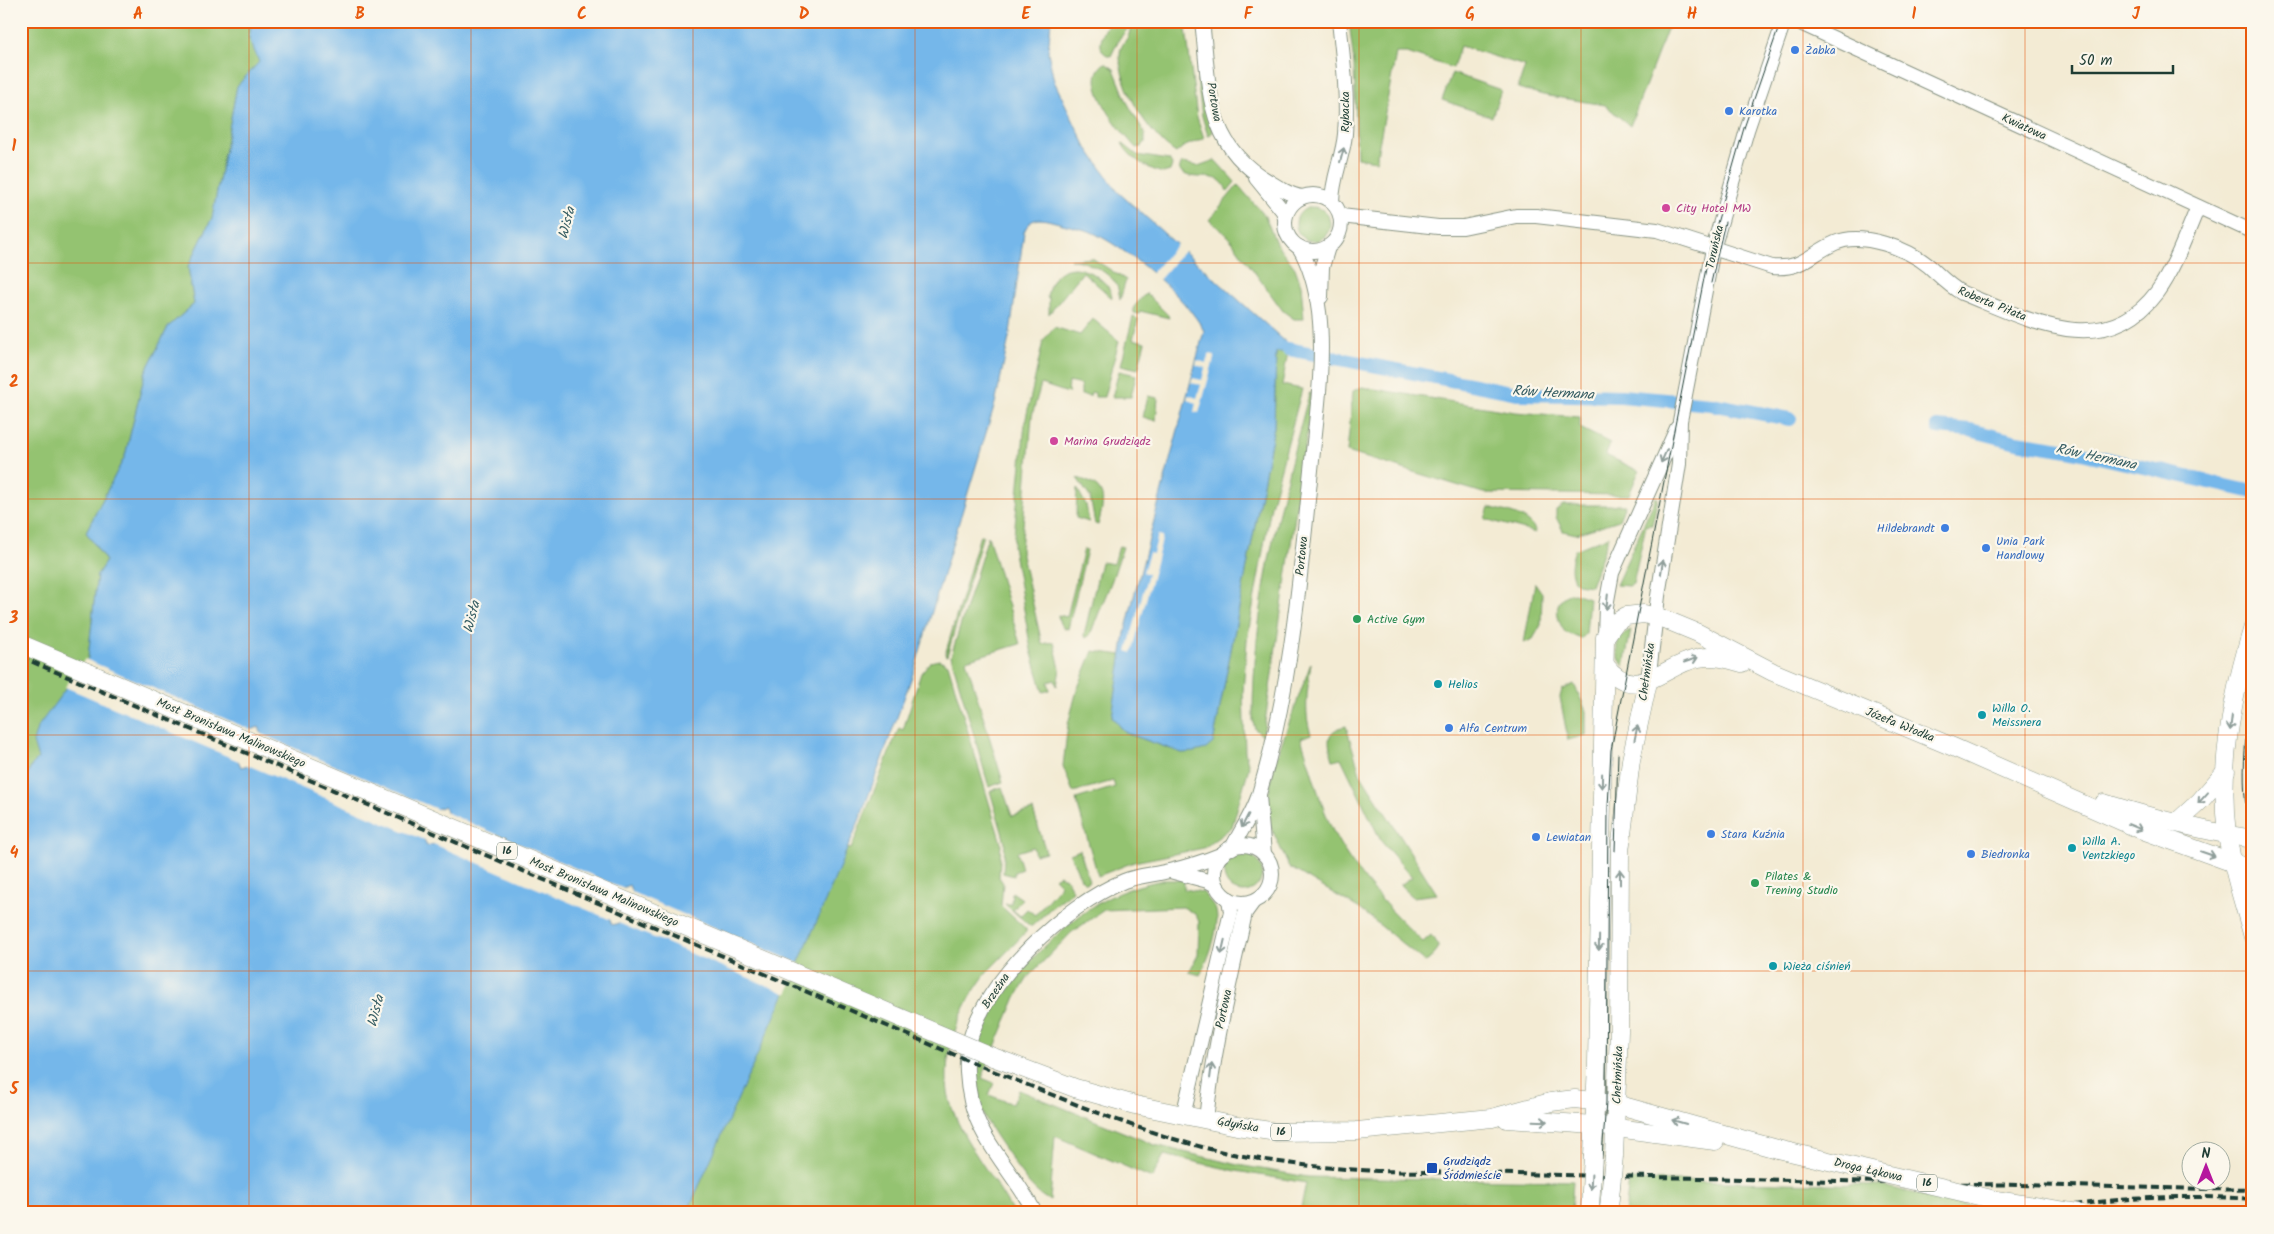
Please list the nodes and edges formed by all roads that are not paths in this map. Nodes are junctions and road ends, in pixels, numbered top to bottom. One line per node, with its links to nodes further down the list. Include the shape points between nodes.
1 (1202, 21): 5 (street, Portowa, via 1217,124 1231,151)
2 (1339, 21): 7 (street, Rybacka, one-way to 2, via 1345,132)
3 (1784, 21): 14 (street, Toruńska, via 1747,130)
4 (1796, 21): 8 (street, Kwiatowa)
5 (1251, 171): 6 (street, Portowa, via 1294,196); 10 (street, Portowa)
6 (1302, 197): 7 (street, via 1316,195); 10 (street, via 1293,203)
7 (1332, 202): 9 (street)
8 (2198, 207): 11 (street, Kwiatowa); 14 (street, Roberta Piłata, via 2166,278 2148,303 2113,325 2084,331 2052,328 1962,293 1922,261 1871,240 1837,242 1802,264 1782,268)
9 (1340, 216): 12 (street, via 1342,223 1338,237); 14 (street, Roberta Piłata, via 1438,227 1463,227 1501,218 1536,216 1657,230)
10 (1285, 218): 13 (street, via 1287,235)
11 (2253, 232)
12 (1328, 247): 13 (street, via 1313,252); 15 (street, Portowa, via 1322,267)
13 (1299, 248): 15 (street, Portowa, via 1309,268)
14 (1713, 250): 16 (street, Toruńska)
15 (1319, 312): 26 (street, Portowa, via 1319,370 1301,564 1283,693)
16 (1680, 421): 17 (street, Toruńska, one-way to 16, via 1678,464); 19 (street, Toruńska, one-way to 19, via 1612,573)
17 (1655, 616): 19 (main road, via 1626,616 1615,623); 22 (main road, Józefa Włodka, via 1698,633); 23 (street, Chełmińska)
18 (2253, 627): 24 (main road, one-way to 24, via 2235,692)
19 (1605, 636): 21 (main road, Chełmińska)
20 (21, 644): 39 (main road, Most Bronisława Malinowskiego / 16, bridge)
21 (1604, 665): 23 (main road, via 1620,679); 40 (main road, Chełmińska, one-way to 40)
22 (1773, 672): 23 (main road, Józefa Włodka, one-way to 22, via 1699,657 1731,660); 25 (main road, Józefa Włodka)
23 (1648, 682): 43 (main road, Chełmińska, one-way to 23, via 1620,851 1631,760)
24 (2226, 771): 27 (main road, one-way to 27); 28 (main road, via 2224,807)
25 (2027, 779): 27 (main road, Józefa Włodka); 32 (main road, Józefa Włodka, one-way to 32, via 2137,828)
26 (1259, 796): 30 (street, Portowa, one-way to 30); 31 (street, Portowa)
27 (2177, 822): 28 (main road, Józefa Włodka)
28 (2227, 835): 29 (main road, Józefa Włodka); 32 (main road)
29 (2253, 839)
30 (1228, 851): 31 (street, via 1243,845); 34 (street, Brzeźna); 35 (street, via 1216,863)
31 (1264, 854): 37 (street, via 1270,862 1271,881 1264,895)
32 (2233, 863): 33 (main road, Józefa Włodka); 38 (main road)
33 (2253, 870)
34 (1169, 871): 35 (street, Brzeźna); 52 (street, Brzeźna, via 1119,883 1086,901 1061,920 1013,967 990,995 977,1022 968,1046 971,1101 988,1140)
35 (1217, 886): 36 (street)
36 (1229, 899): 37 (street, via 1239,903); 44 (street, Portowa, one-way to 44, via 1231,912)
37 (1253, 902): 46 (street, Portowa, one-way to 37, via 1216,1042 1245,913)
38 (2253, 937)
39 (993, 1057): 44 (main road, Gdyńska / 16, via 1075,1088)
40 (1597, 1063): 41 (main road, Chełmińska); 42 (main road, Chełmińska, via 1581,1089)
41 (1595, 1101): 42 (main road, Gdyńska / 16); 43 (main road, Droga Łąkowa / 16); 47 (main road, Chełmińska)
42 (1551, 1102): 45 (main road, Gdyńska / 16)
43 (1616, 1104): 48 (main road, Chełmińska); 49 (main road, Droga Łąkowa / 16, one-way to 43)
44 (1183, 1116): 46 (main road, Gdyńska / 16)
45 (1492, 1118): 46 (main road, Gdyńska / 16, via 1319,1132 1277,1132); 47 (main road, Gdyńska / 16, one-way to 47)
46 (1206, 1120)
47 (1594, 1125): 48 (main road, Gdyńska / 16); 50 (main road, Chełmińska, one-way to 50, bridge)
48 (1616, 1127): 49 (main road, Droga Łąkowa / 16); 51 (main road, Chełmińska, bridge)
49 (1777, 1149): 55 (main road, Droga Łąkowa / 16, bridge, via 1996,1200)
50 (1589, 1210)
51 (1609, 1210)
52 (1035, 1213)
53 (1463, 1213): 54 (street)
54 (1470, 1213)
55 (2078, 1213)

